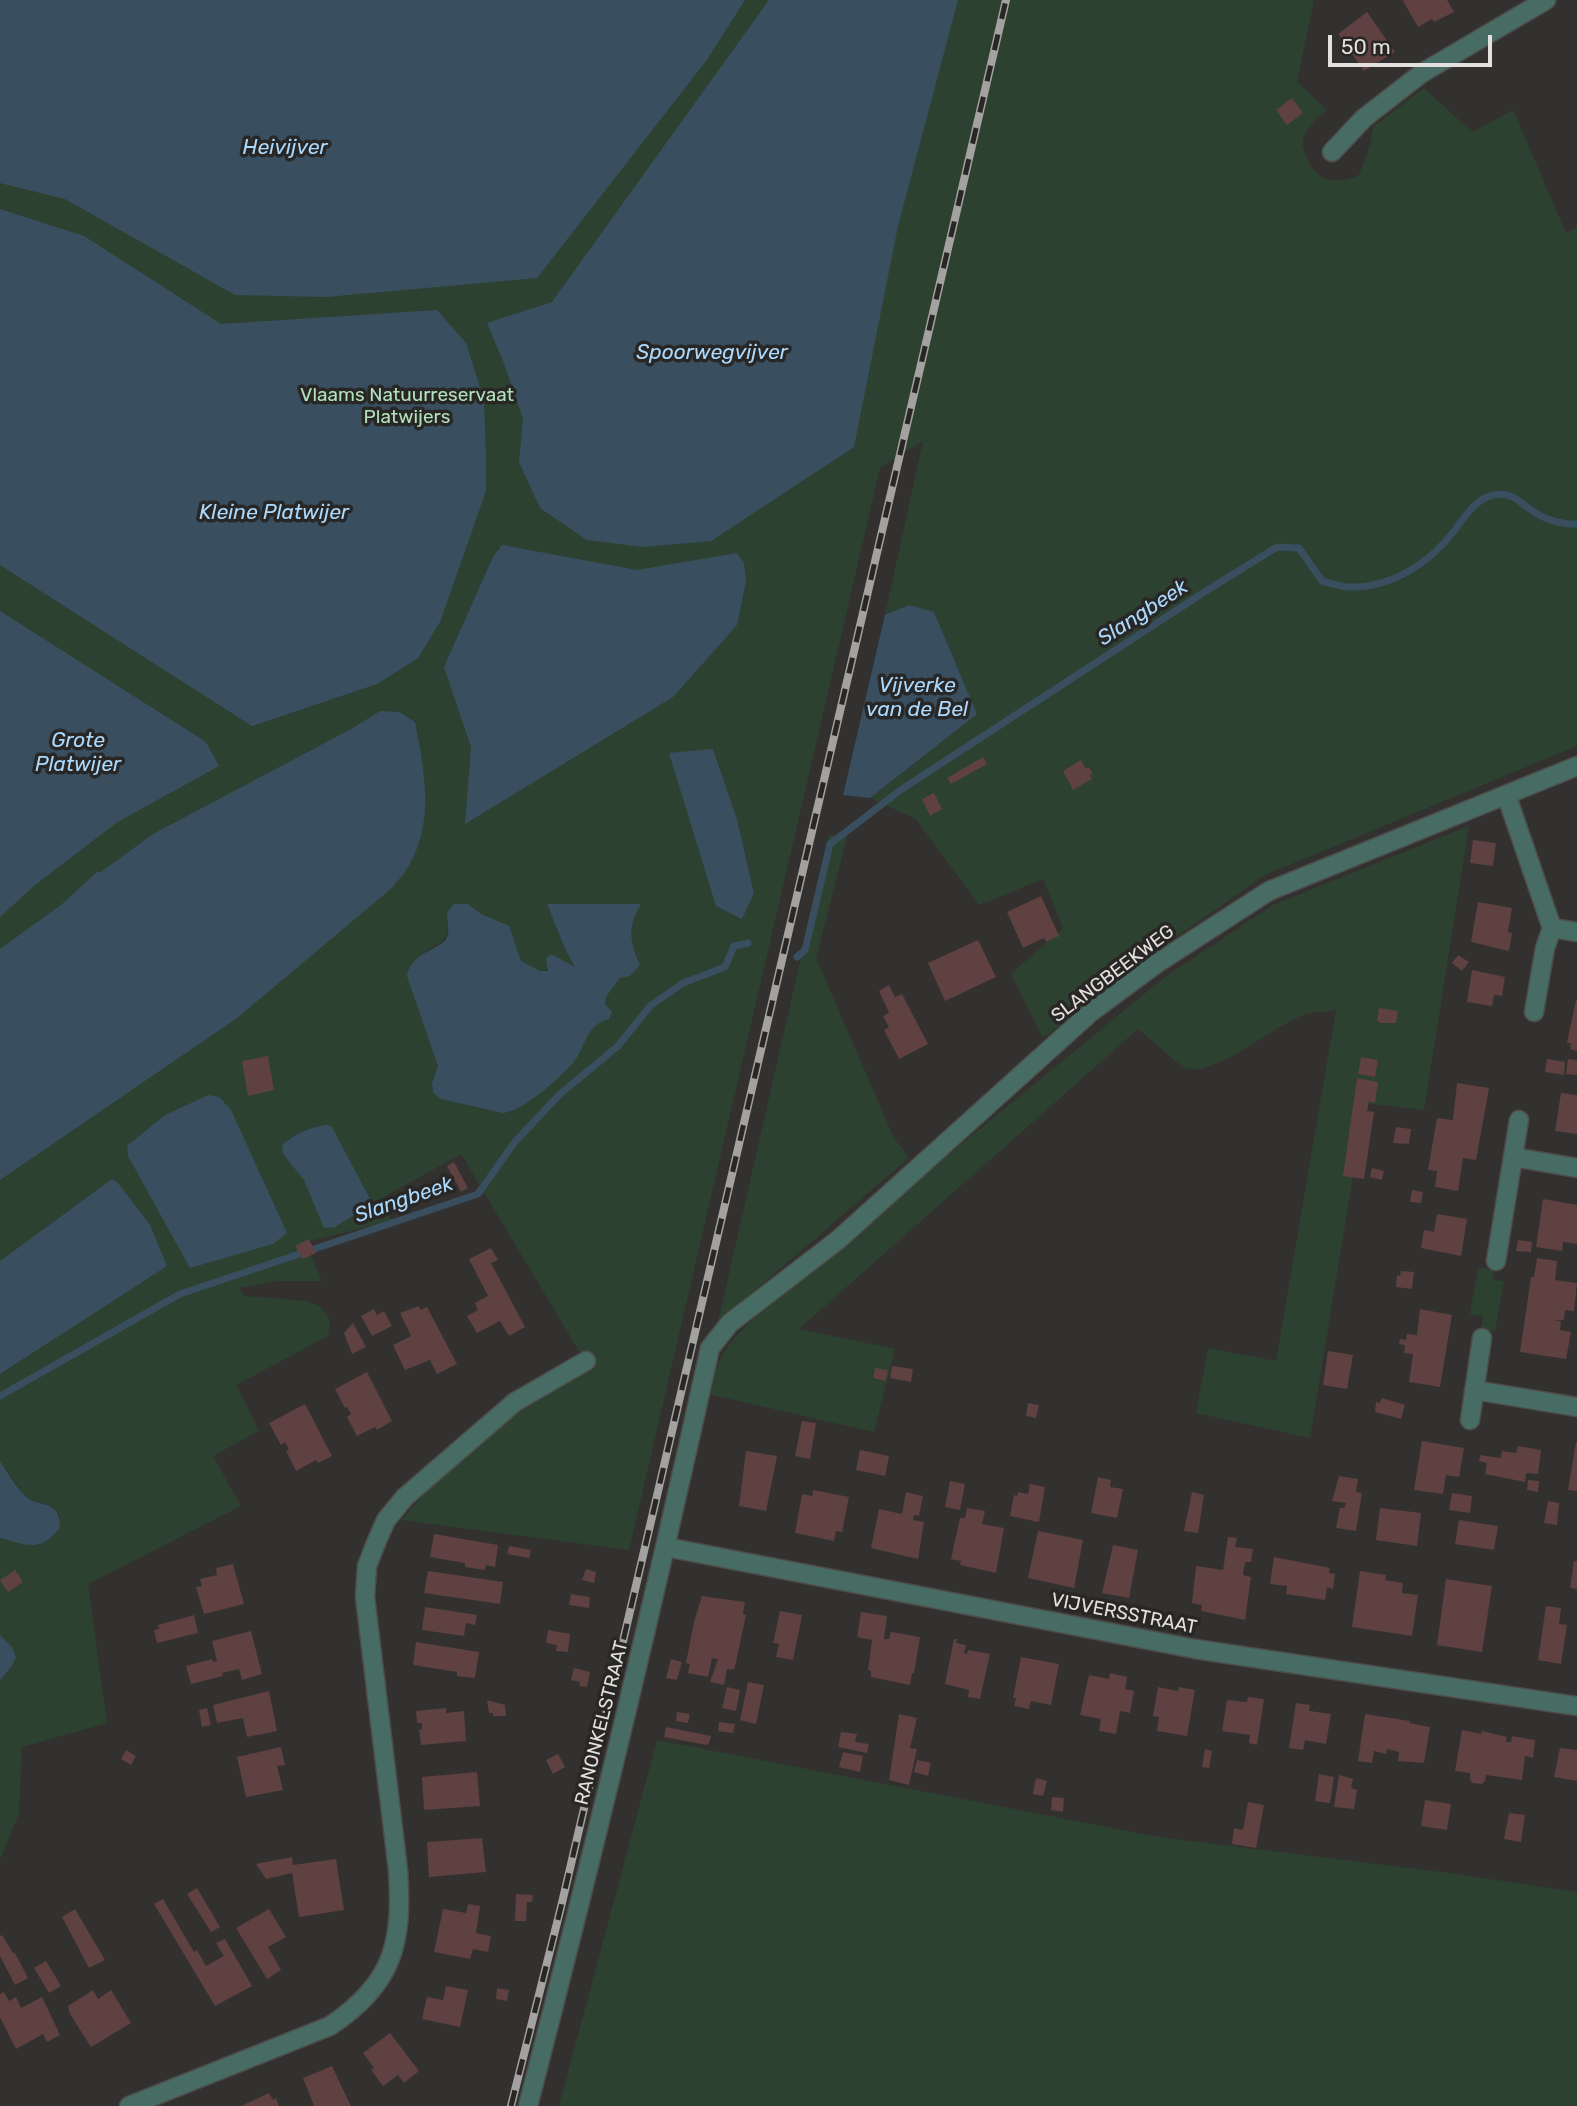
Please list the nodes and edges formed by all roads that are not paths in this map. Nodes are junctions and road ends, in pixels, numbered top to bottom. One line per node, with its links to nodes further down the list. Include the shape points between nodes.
1 (1546, 0): 2 (street, via 1422,73 1363,118)
2 (1332, 152)
3 (1577, 766): 4 (street, SLANGBEEKWEG)
4 (1507, 797): 5 (street); 13 (street, SLANGBEEKWEG, via 1269,891 1156,964 1091,1012 838,1240 730,1323)
5 (1552, 929): 6 (street); 7 (street)
6 (1577, 932)
7 (1534, 1012)
8 (1519, 1120): 9 (street)
9 (1513, 1157): 10 (street); 11 (street)
10 (1577, 1168)
11 (1496, 1261)
12 (1482, 1338): 15 (street)
13 (710, 1348): 18 (street, RANONKELSTRAAT)
14 (586, 1361): 20 (street, via 514,1402 405,1497 386,1520 368,1566 365,1597 400,1909 389,1962 376,1987 356,2009 330,2026)
15 (1474, 1390): 16 (street); 17 (street)
16 (1577, 1407)
17 (1470, 1420)
18 (666, 1547): 19 (street, VIJVERSSTRAAT, via 1195,1649); 21 (street, RANONKELSTRAAT)
19 (1577, 1706)
20 (129, 2106)
21 (528, 2106)

